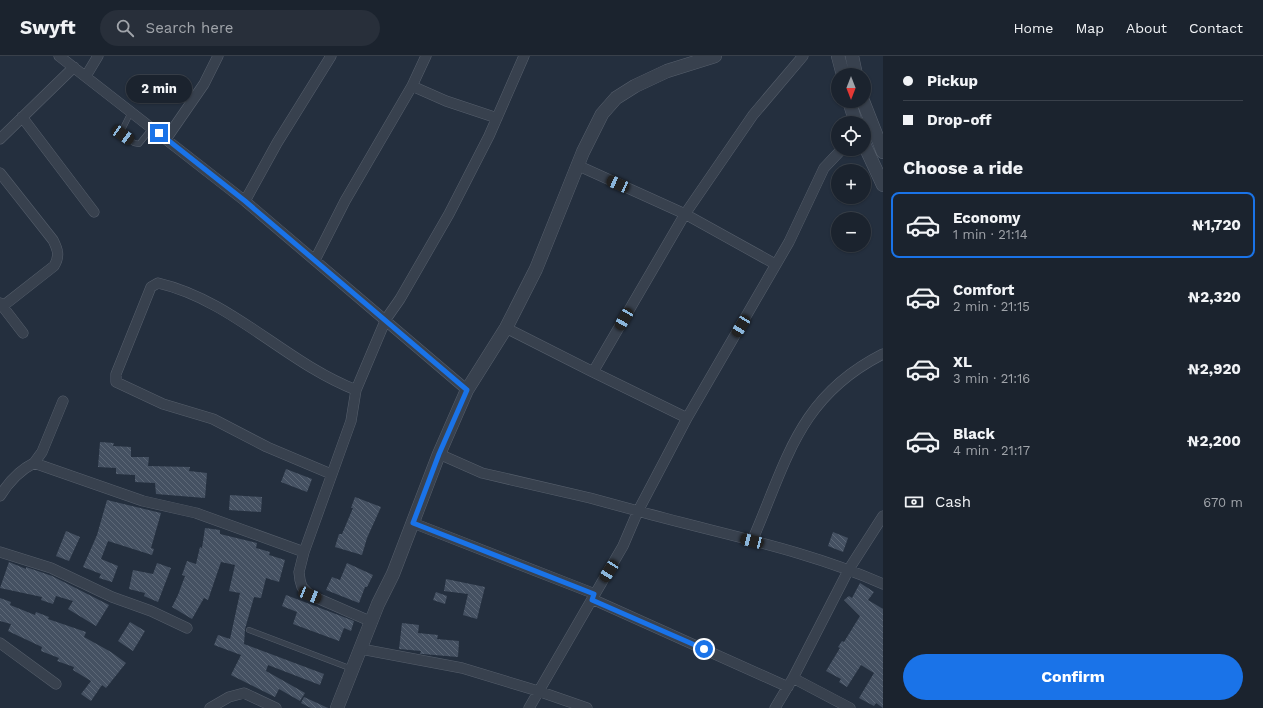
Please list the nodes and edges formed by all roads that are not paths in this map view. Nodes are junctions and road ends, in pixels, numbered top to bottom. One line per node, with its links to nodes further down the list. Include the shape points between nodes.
1 (60, 56): 11 (street)
2 (98, 56): 14 (street)
3 (218, 56): 22 (street, via 204,84)
4 (331, 56): 29 (street, via 277,143)
5 (426, 56): 15 (street)
6 (524, 56): 19 (street)
7 (714, 56): 26 (street, via 667,71 616,98 595,126)
8 (803, 56): 31 (street, via 753,115)
9 (838, 56): 12 (street)
10 (852, 56): 13 (street)
11 (74, 67): 14 (street); 18 (street)
12 (841, 68)
13 (855, 68)
14 (86, 76): 17 (street)
15 (412, 86): 19 (street, via 446,101); 32 (street)
16 (866, 108): 23 (street)
17 (131, 112): 20 (street); 20 (lane, via 122,130 123,135 139,144)
18 (22, 117): 21 (street); 30 (street)
19 (497, 118): 35 (street, via 450,214)
20 (152, 128): 22 (street)
21 (0, 139)
22 (166, 139): 29 (street)
23 (883, 152)
24 (835, 156): 33 (street, via 824,168)
25 (870, 156): 28 (street)
26 (579, 166): 31 (street); 36 (street, via 536,269)
27 (0, 173): 34 (street, via 53,240 58,253 54,266)
28 (883, 185)
29 (245, 201): 32 (street)
30 (94, 212)
31 (684, 214): 33 (street); 39 (street)
32 (315, 260): 35 (street)
33 (775, 264): 43 (street)
34 (1, 304): 37 (street)
35 (386, 319): 40 (street); 41 (street)
36 (506, 328): 39 (street); 41 (street)
37 (24, 333)
38 (883, 354): 51 (street, via 855,370 836,385 804,424 784,462)
39 (593, 372): 43 (street)
40 (356, 390): 46 (street, via 351,421); 46 (street, via 314,370 197,296 158,283 151,287 116,374 116,382 122,386 163,404 213,419 267,447)
41 (467, 390): 44 (street)
42 (63, 401): 45 (street, via 42,452)
43 (687, 418): 48 (street)
44 (439, 454): 48 (street, via 482,473); 50 (street)
45 (34, 463): 47 (street, via 17,474); 53 (street, via 143,501 196,513)
46 (331, 474): 53 (street)
47 (0, 496)
48 (638, 511): 51 (street); 56 (street, via 623,546)
49 (883, 516): 54 (street)
50 (413, 523): 56 (street); 57 (street)
51 (752, 541): 54 (street)
52 (0, 552): 58 (street, via 51,568)
53 (304, 552): 57 (street, via 299,572 302,587 310,595)
54 (850, 569): 55 (street); 63 (street)
55 (883, 584)
56 (593, 597): 63 (street); 65 (street)
57 (372, 622): 61 (street)
58 (187, 628)
59 (249, 630): 62 (lane)
60 (0, 643): 64 (street)
61 (361, 649): 62 (street); 65 (street, via 462,668)
62 (353, 669): 68 (street)
63 (790, 682): 71 (street); 72 (street)
64 (56, 684)
65 (538, 691): 69 (street); 70 (street)
66 (210, 708): 67 (street, via 229,697 244,693)
67 (276, 708)
68 (337, 708)
69 (529, 708)
70 (586, 708)
71 (775, 708)
72 (850, 708)

